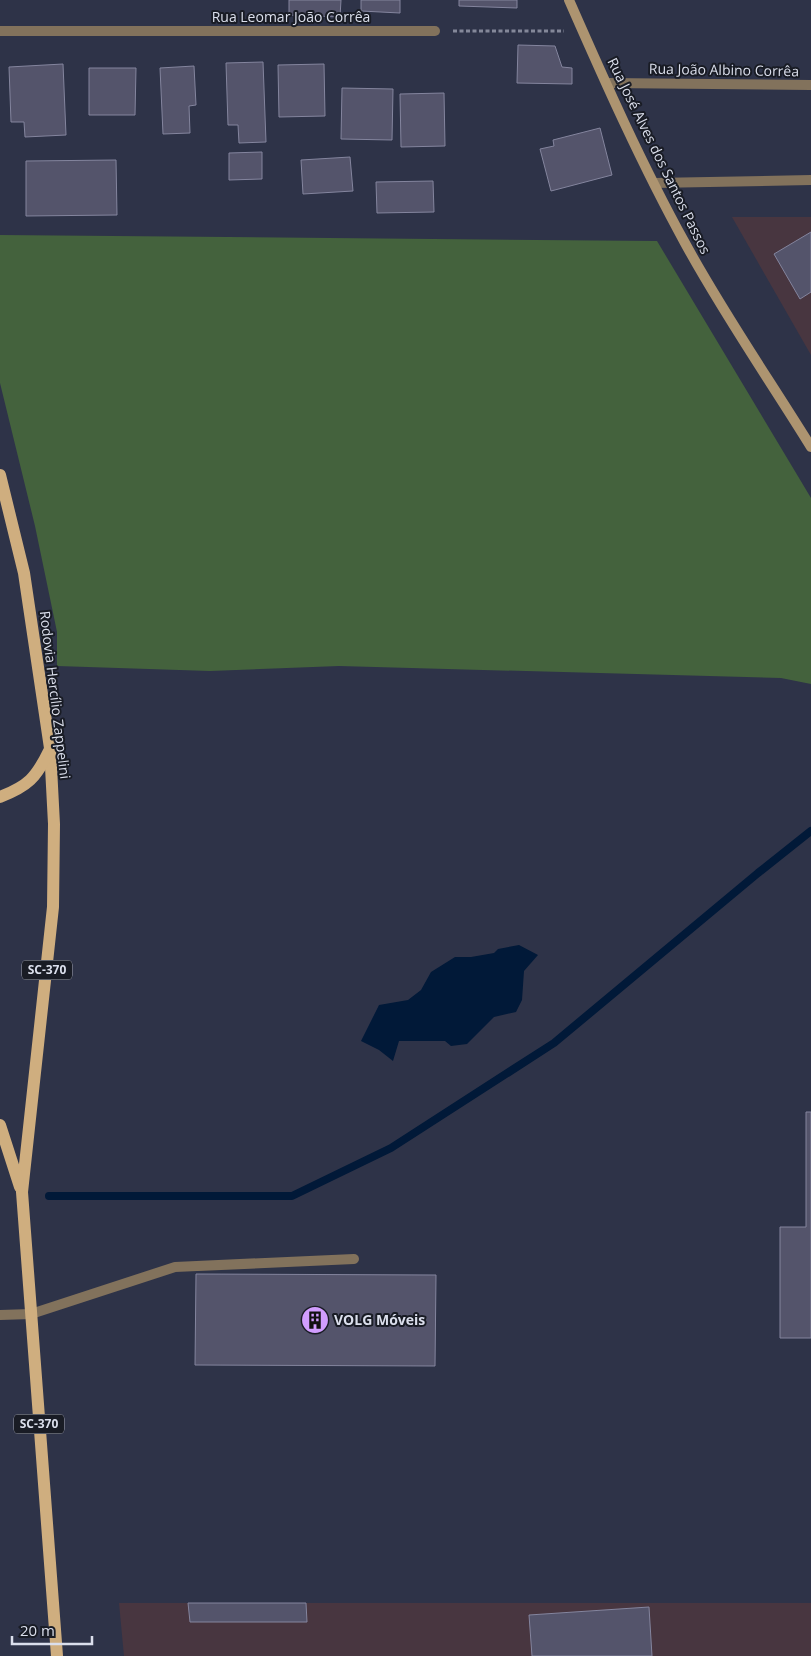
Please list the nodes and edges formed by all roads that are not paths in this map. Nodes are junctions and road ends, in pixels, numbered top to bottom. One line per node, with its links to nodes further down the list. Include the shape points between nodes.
1 (568, 0): 4 (street, Rua José Alves dos Santos Passos)
2 (0, 31): 3 (street, Rua Leomar João Corrêa)
3 (436, 31)
4 (607, 83): 5 (street, Rua João Albino Corrêa); 7 (street, Rua José Alves dos Santos Passos)
5 (811, 85)
6 (811, 180): 7 (street)
7 (654, 183): 8 (street, Rua José Alves dos Santos Passos, via 718,299)
8 (811, 447)
9 (0, 474): 10 (main road, Rodovia Hercílio Zappelini / SC-370, via 24,573)
10 (50, 748): 11 (main road, via 39,772 20,789); 13 (main road, Rodovia Hercílio Zappelini / SC-370, via 54,824 53,907)
11 (0, 797)
12 (0, 1125): 13 (main road, Rodovia Hercílio Zappelini / SC-370)
13 (22, 1192): 15 (main road, Rodovia Hercílio Zappelini / SC-370)
14 (354, 1259): 15 (street, via 175,1267)
15 (31, 1314): 16 (street); 17 (main road, Rodovia Hercílio Zappelini / SC-370)
16 (0, 1315)
17 (57, 1656)

